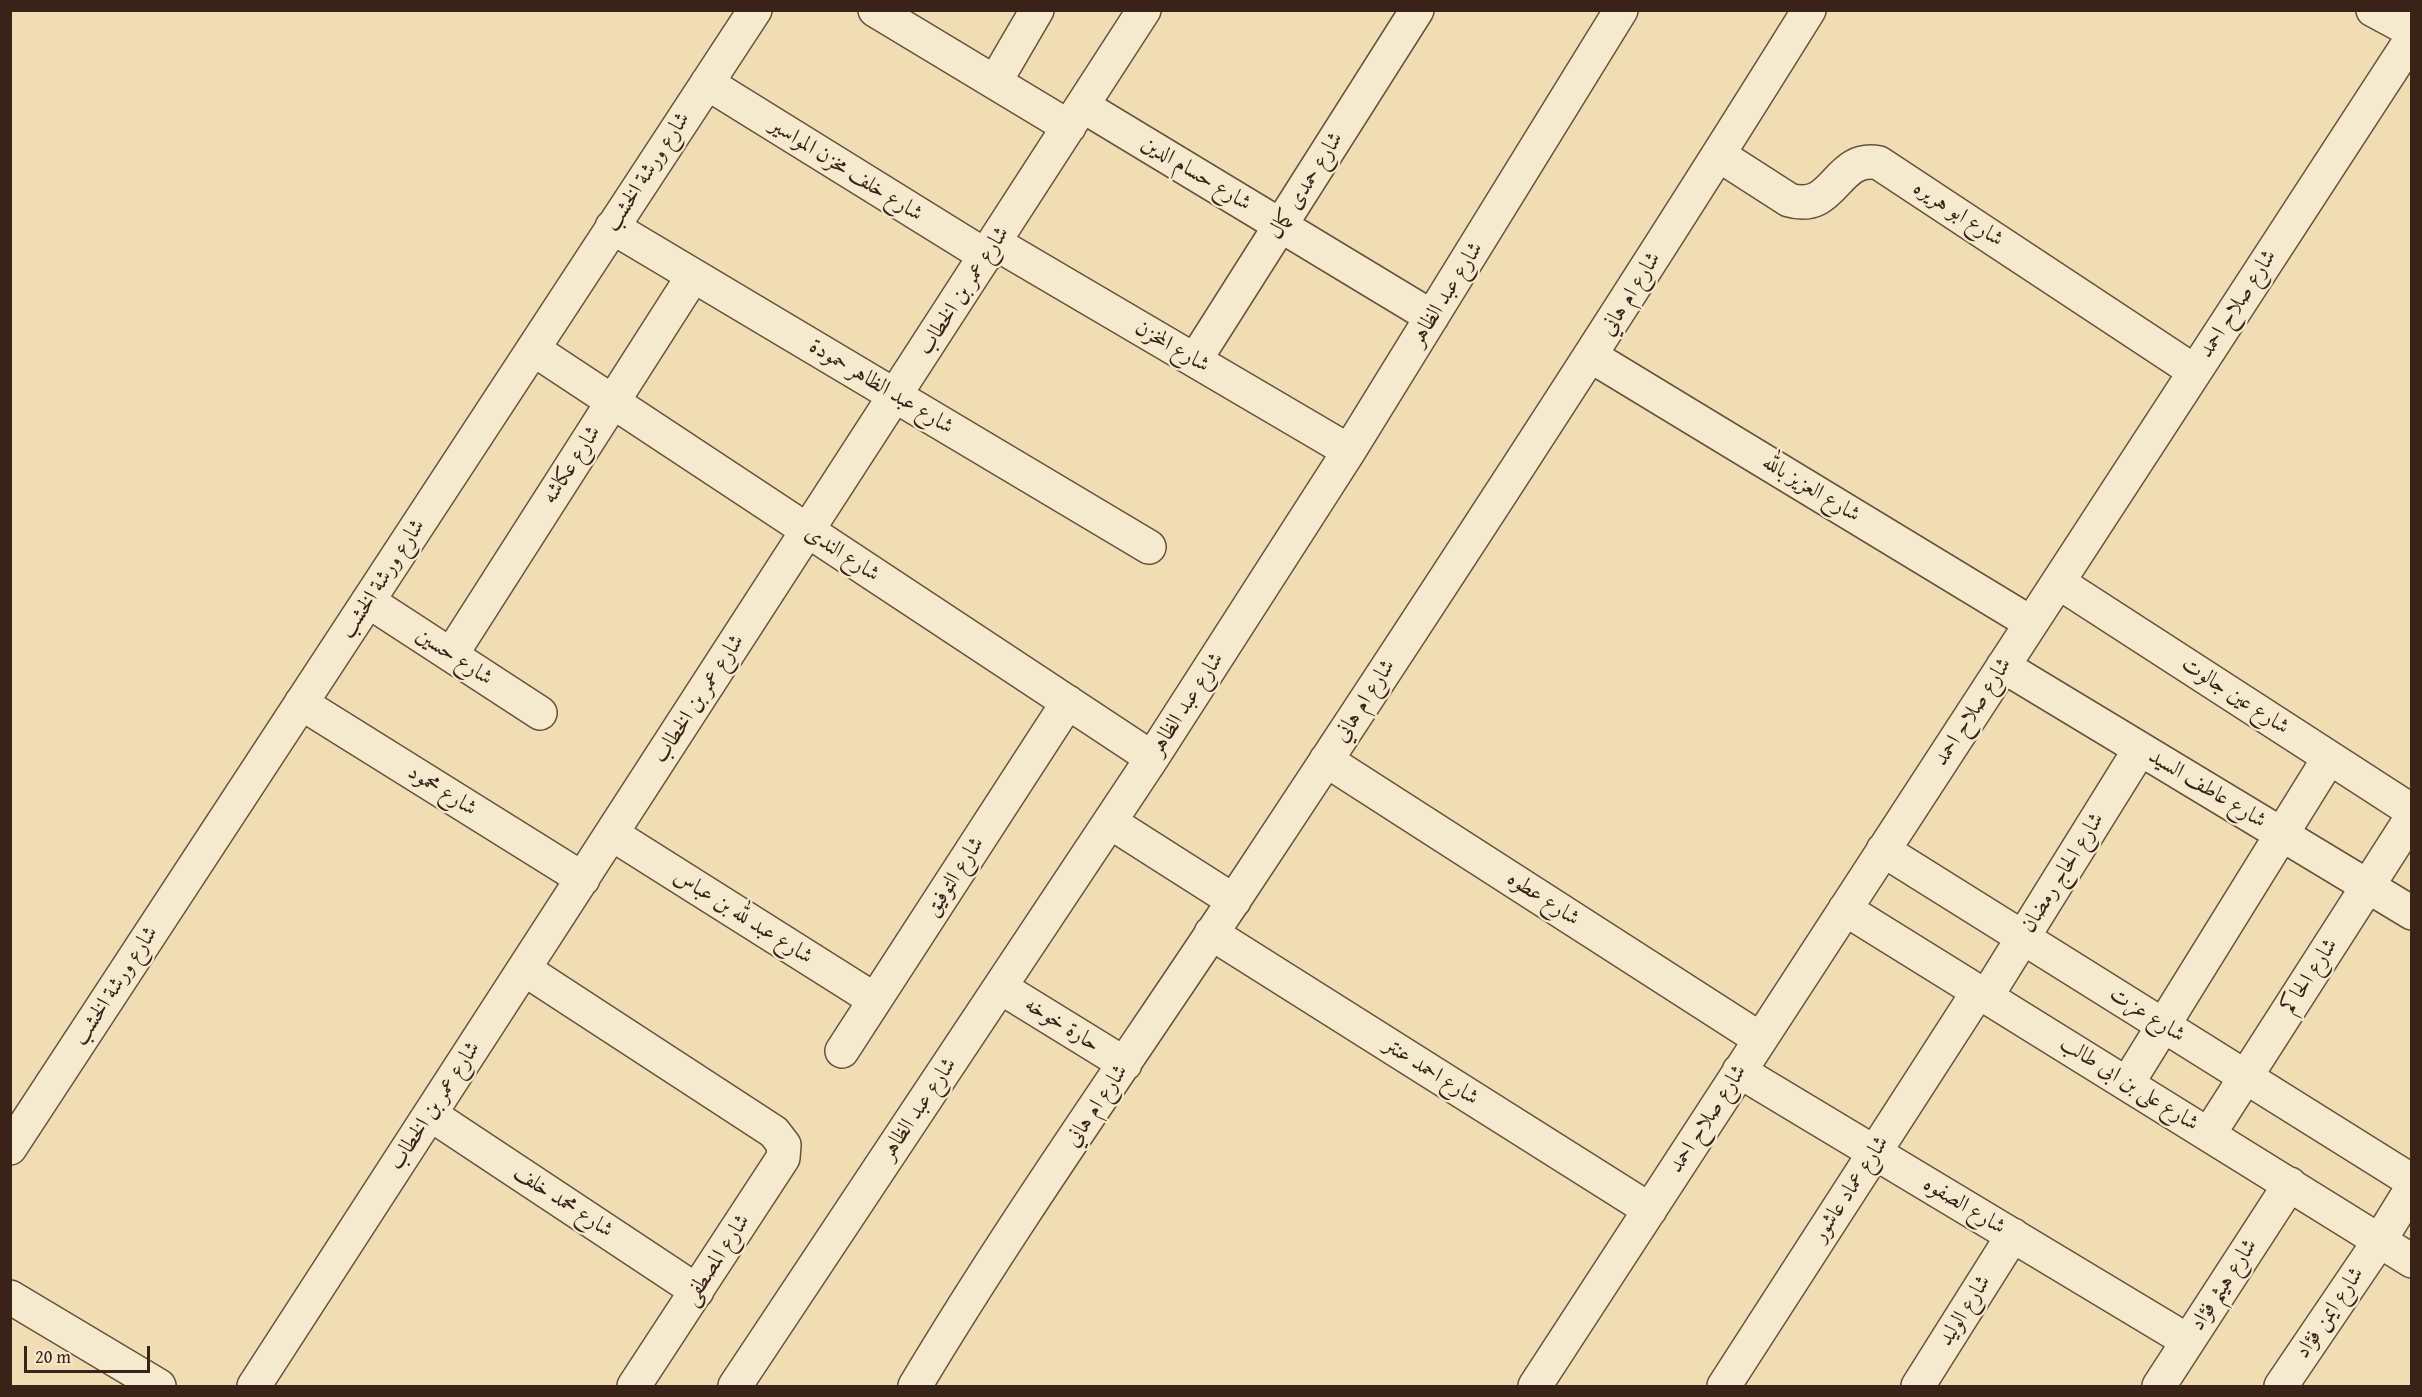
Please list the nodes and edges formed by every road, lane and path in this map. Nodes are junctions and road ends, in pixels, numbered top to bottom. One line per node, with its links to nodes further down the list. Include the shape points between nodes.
1 (755, 10): 10 (street, شارع ورشة الخشب)
2 (875, 10): 9 (street, شارع حسام الدين)
3 (1037, 10): 9 (street)
4 (1144, 10): 11 (street, شارع عمر بن الخطاب)
5 (1416, 10): 13 (street, شارع حمدى كمال)
6 (1622, 10): 17 (street, شارع عبد الظاهر)
7 (1809, 10): 12 (street, شارع ام هاني)
8 (2399, 22): 21 (street, شارع صلاح احمد)
9 (995, 82): 11 (street, شارع حسام الدين)
10 (706, 83): 14 (street, شارع ورشة الخشب); 15 (street, شارع خلف مخزن المواسير)
11 (1076, 117): 13 (street, شارع حسام الدين); 15 (street, شارع عمر بن الخطاب)
12 (1719, 155): 19 (street, شارع ام هاني); 21 (street, شارع ابو هريره, via 1799,203 1819,199 1853,165 1880,163)
13 (1280, 226): 17 (street, شارع حسام الدين); 20 (street, شارع حمدى كمال)
14 (612, 227): 16 (street, شارع عبد الظاهر حمودة); 18 (street, شارع ورشة الخشب)
15 (990, 250): 20 (street, شارع المخزن); 22 (street, شارع عمر بن الخطاب)
16 (693, 276): 22 (street, شارع عبد الظاهر حمودة); 23 (street, شارع عكاشه)
17 (1432, 317): 24 (street, شارع عبد الظاهر)
18 (533, 349): 23 (street, شارع الندى); 28 (street, شارع ورشة الخشب)
19 (1591, 356): 29 (street, شارع العزيز بالله); 38 (street, شارع ام هاني)
20 (1195, 360): 24 (street, شارع المخزن)
21 (2194, 371): 27 (street, شارع صلاح احمد)
22 (896, 395): 25 (street, شارع عمر بن الخطاب); 26 (street, شارع عبد الظاهر حمودة)
23 (612, 402): 25 (street, شارع الندى); 30 (street, شارع عكاشه)
24 (1349, 451): 36 (street, شارع عبد الظاهر)
25 (808, 531): 32 (street, شارع الندى); 42 (street, شارع عمر بن الخطاب)
26 (1149, 547)
27 (2058, 582): 29 (street, شارع صلاح احمد); 37 (street, شارع عين جالوت)
28 (368, 601): 30 (street, شارع حسين); 33 (street, شارع ورشة الخشب)
29 (2031, 623): 31 (street, شارع صلاح احمد)
30 (451, 655): 34 (street, شارع حسين)
31 (2003, 666): 35 (street, شارع عاطف السيد); 44 (street, شارع صلاح احمد)
32 (1068, 702): 36 (street, شارع الندى); 55 (street, شارع التوفيق)
33 (302, 703): 45 (street, شارع محمود); 65 (street, شارع ورشة الخشب)
34 (540, 713)
35 (2140, 749): 43 (street, شارع عاطف السيد); 51 (street, شارع الحاج رمضان)
36 (1152, 758): 41 (street, شارع عبد الظاهر)
37 (2329, 758): 39 (street, شارع عين جالوت); 43 (street)
38 (1326, 760): 47 (street, شارع ام هاني); 57 (street, شارع عطوه)
39 (2412, 811)
40 (2412, 817): 46 (street, شارع الحاكم)
41 (1110, 822): 47 (street); 53 (street, شارع عبد الظاهر)
42 (612, 834): 45 (street, شارع عمر بن الخطاب); 55 (street, شارع عبد لله بن عباس)
43 (2282, 835): 46 (street, شارع عاطف السيد); 56 (street)
44 (1883, 850): 48 (street, شارع صلاح احمد); 51 (street, شارع عزت)
45 (583, 879): 52 (street, شارع عمر بن الخطاب)
46 (2367, 886): 49 (street, شارع عاطف السيد); 61 (street, شارع الحاكم)
47 (1234, 901): 50 (street, شارع ام هاني)
48 (1845, 909): 54 (street, شارع على بن ابى طالب); 57 (street, شارع صلاح احمد)
49 (2412, 913)
50 (1211, 933): 59 (street, شارع ام هاني); 70 (street, شارع احمد عنتر)
51 (2023, 938): 54 (street, شارع الحاج رمضان); 56 (street, شارع عزت)
52 (524, 969): 63 (street, شارع عمر بن الخطاب); 74 (street, شارع المصطفى, via 774,1132 784,1145 783,1158)
53 (1000, 987): 59 (street, حارة خوخه); 80 (street, شارع عبد الظاهر)
54 (1982, 994): 62 (street, شارع على بن ابى طالب); 66 (street, شارع عماد عاشور)
55 (875, 1000): 58 (street, شارع التوفيق)
56 (2163, 1026): 61 (street, شارع عزت); 62 (street)
57 (1760, 1039): 60 (street, شارع صلاح احمد)
58 (842, 1051)
59 (1125, 1064): 81 (street, شارع ام هاني, via 975,1287)
60 (1739, 1071): 66 (street, شارع الصفوه); 70 (street, شارع صلاح احمد)
61 (2246, 1077): 64 (street, شارع الحاكم); 67 (street, شارع عزت)
62 (2127, 1084): 64 (street, شارع على بن ابى طالب)
63 (430, 1114): 74 (street, شارع محمد خلف); 78 (street, شارع عمر بن الخطاب)
64 (2209, 1134): 68 (street, شارع على بن ابى طالب)
65 (10, 1148)
66 (1875, 1152): 71 (street, شارع الصفوه); 83 (street, شارع عماد عاشور)
67 (2412, 1181)
68 (2290, 1184): 72 (street, شارع على بن ابى طالب); 76 (street, شارع هيثم فؤاد)
69 (2412, 1188): 72 (street, شارع ايمن فؤاد)
70 (1650, 1210): 82 (street, شارع صلاح احمد)
71 (2013, 1235): 76 (street, شارع الصفوه); 84 (street, شارع الوليد)
72 (2379, 1240): 73 (street, شارع على بن ابى طالب); 86 (street, شارع ايمن فؤاد)
73 (2412, 1261)
74 (696, 1291): 79 (street, شارع المصطفى)
75 (10, 1297): 77 (street)
76 (2188, 1341): 85 (street, شارع هيثم فؤاد)
77 (159, 1386)
78 (254, 1386)
79 (634, 1386)
80 (735, 1386)
81 (915, 1386)
82 (1535, 1386)
83 (1724, 1386)
84 (1918, 1386)
85 (2159, 1386)
86 (2281, 1386)

